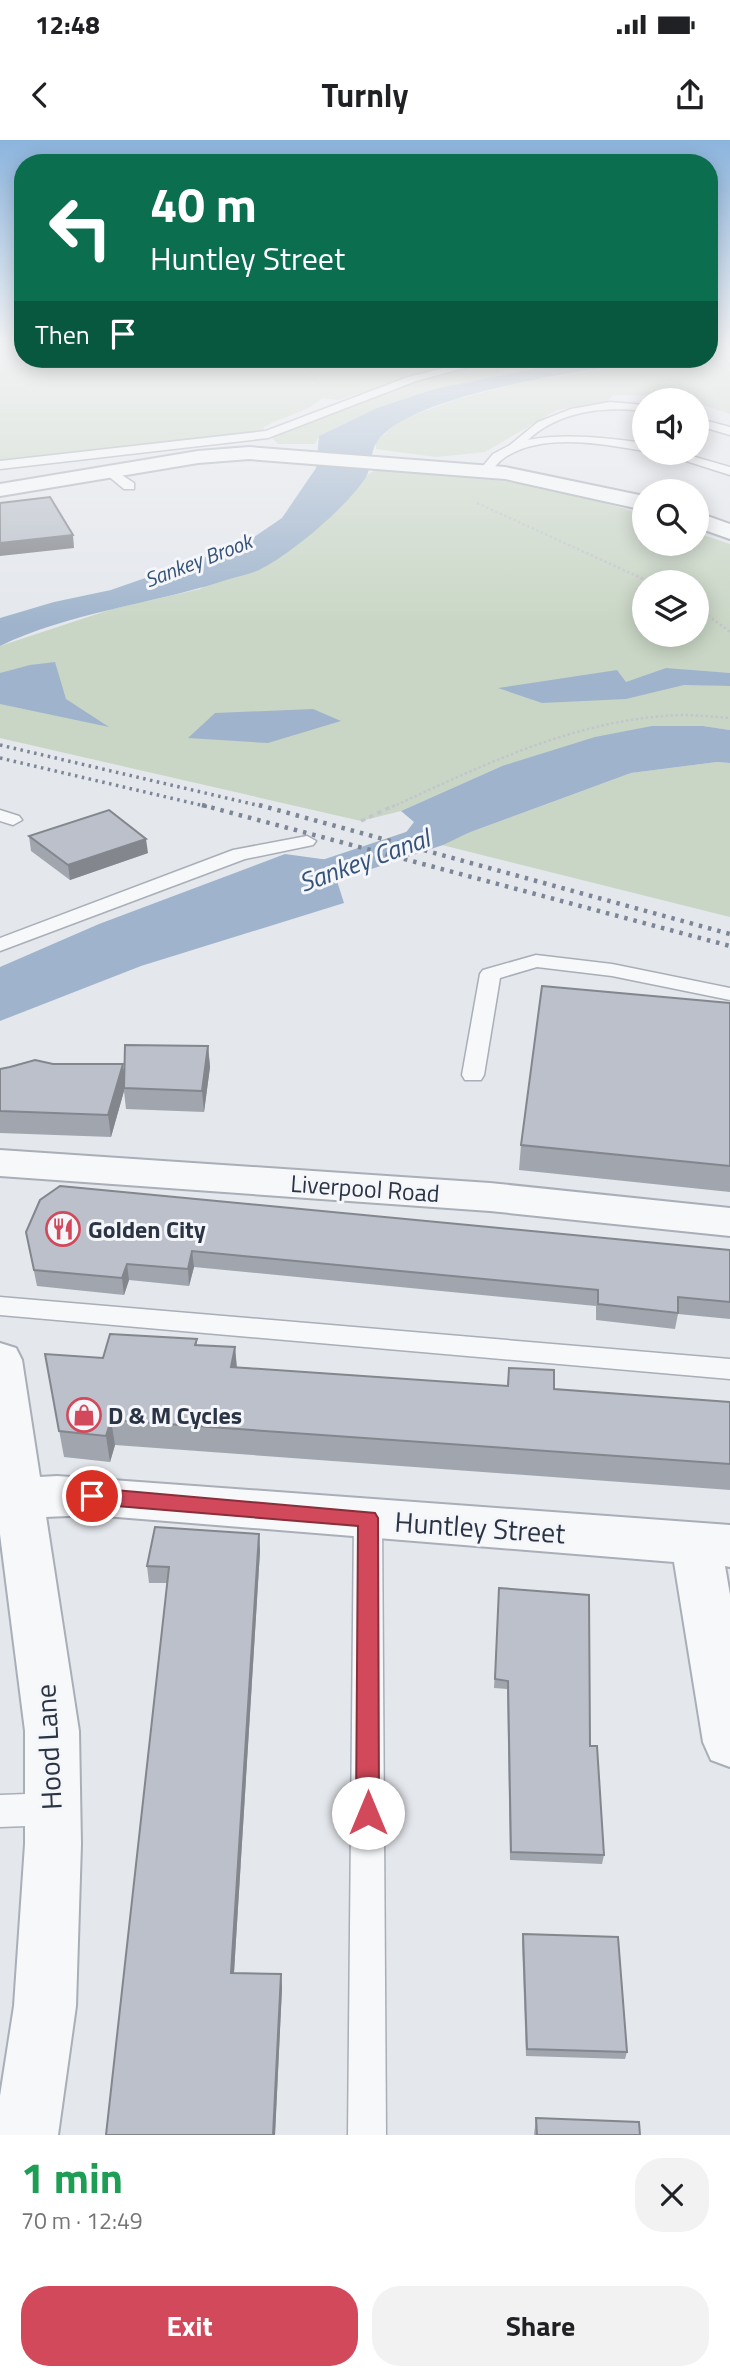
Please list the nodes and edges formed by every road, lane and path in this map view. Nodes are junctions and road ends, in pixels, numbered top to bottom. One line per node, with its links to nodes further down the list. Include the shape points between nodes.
1 (233, 438): 5 (lane)
2 (522, 438): 4 (lane)
3 (632, 446): 4 (lane, via 578,440)
4 (514, 448): 7 (lane, via 498,456)
5 (0, 465)
6 (709, 465): 8 (lane)
7 (485, 471): 9 (street, via 223,454); 12 (street)
8 (730, 471)
9 (111, 472): 10 (lane); 11 (street)
10 (129, 486)
11 (0, 490)
12 (632, 500)
13 (474, 501): 16 (path)
14 (709, 524): 15 (street)
15 (730, 532)
16 (632, 574)
17 (709, 616): 18 (path)
18 (730, 632)
19 (730, 718): 20 (path, via 696,713 611,724 507,756)
20 (360, 821)
21 (307, 841): 22 (lane, via 240,854)
22 (0, 945)
23 (730, 994): 24 (lane, via 612,970 536,961 490,974)
24 (473, 1075)
25 (0, 1163): 26 (street, Liverpool Road, via 490,1197)
26 (730, 1222)
27 (0, 1306): 29 (lane)
28 (0, 1360): 30 (street, Hood Lane)
29 (730, 1369)
30 (21, 1498): 31 (street, Huntley Street, via 92,1496); 34 (street, Hood Lane, via 52,1731)
31 (368, 1518): 32 (street, Huntley Street); 37 (lane)
32 (713, 1545): 33 (street)
33 (730, 1742)
34 (52, 1809): 35 (lane); 36 (street, Hood Lane, via 45,2006)
35 (0, 1811)
36 (26, 2135)
37 (368, 2135)

